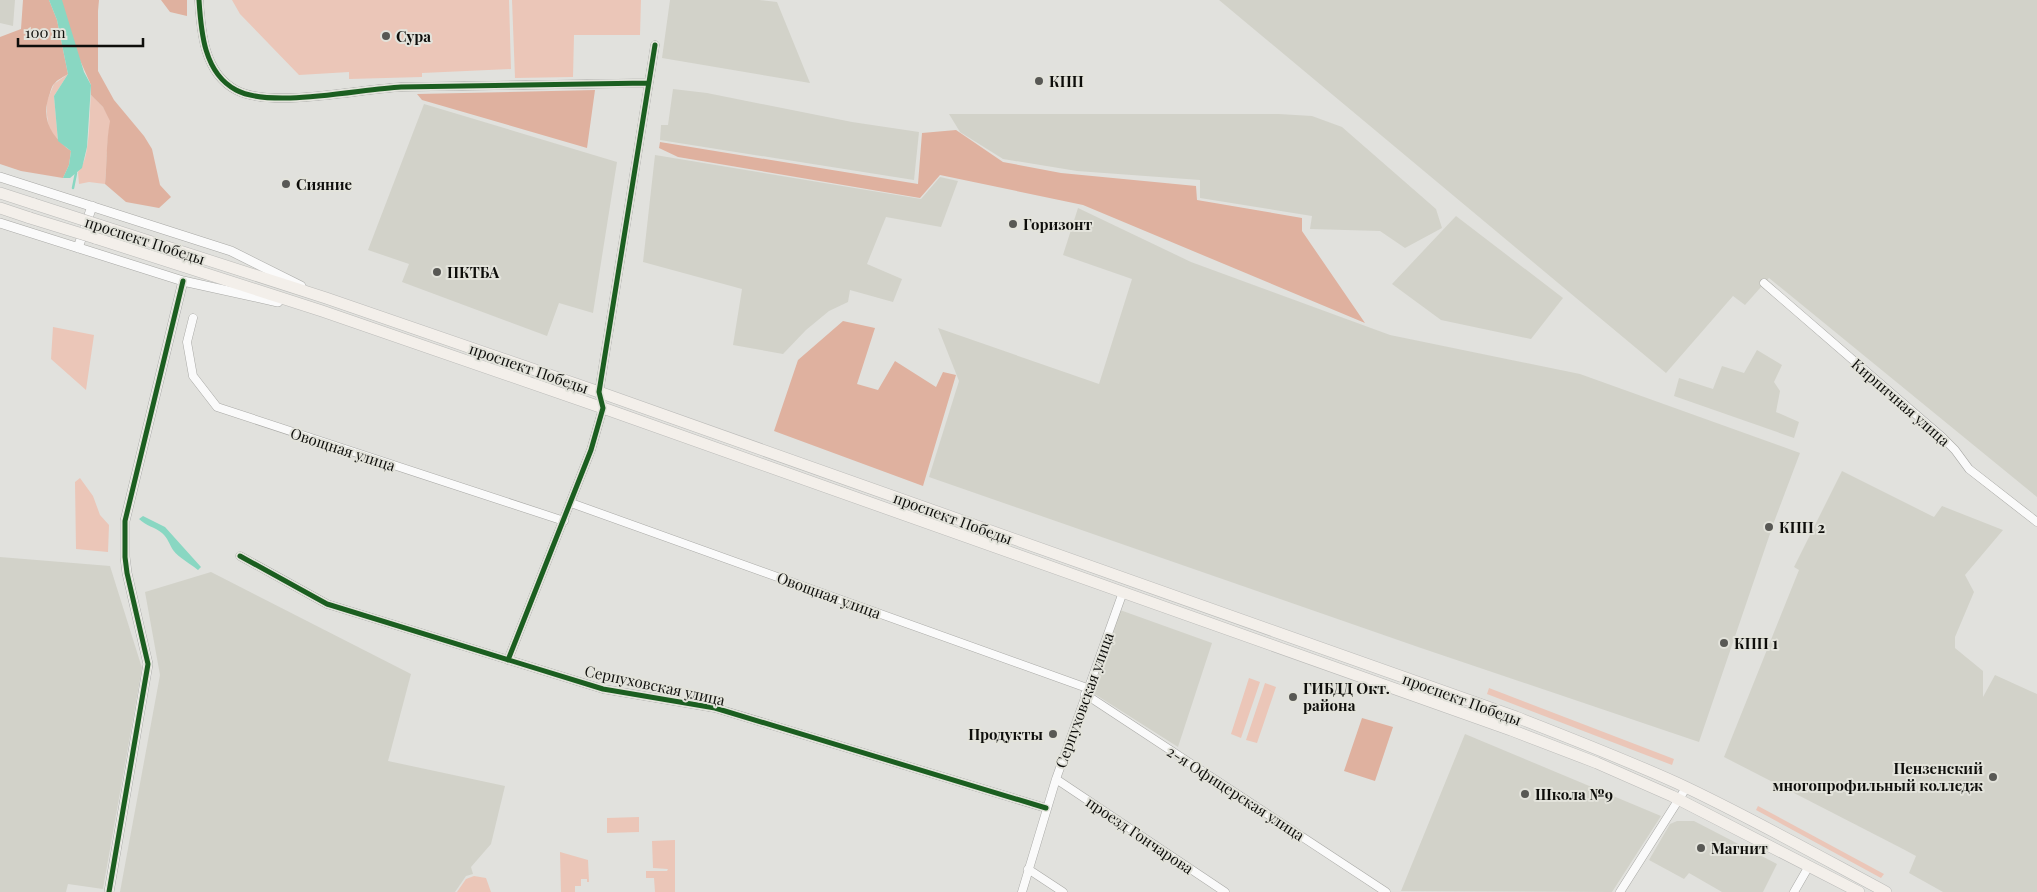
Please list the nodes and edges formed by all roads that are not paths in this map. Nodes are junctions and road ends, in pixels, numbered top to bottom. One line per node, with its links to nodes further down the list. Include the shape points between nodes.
1 (199, 0): 3 (street, via 207,58 218,77 236,91 258,96 302,97 399,88)
2 (655, 45): 3 (street)
3 (648, 83): 17 (street)
4 (0, 177): 5 (street)
5 (48, 192): 7 (street); 10 (street)
6 (0, 194): 14 (main road, проспект Победы, bridge)
7 (92, 206): 11 (street); 14 (street, via 231,251)
8 (0, 208): 15 (main road, проспект Победы, bridge)
9 (0, 223): 10 (street)
10 (34, 234): 11 (street)
11 (78, 248): 12 (street)
12 (184, 281): 15 (street); 32 (street, via 125,521 127,573 148,664)
13 (1764, 283): 21 (street, Кирпичная улица, via 1942,437 1969,470)
14 (326, 298): 17 (main road, проспект Победы)
15 (322, 311): 18 (main road, проспект Победы)
16 (192, 318): 20 (street, Овощная улица, via 187,342 193,376 217,407)
17 (599, 392): 18 (street); 27 (main road, проспект Победы, via 1516,717)
18 (603, 408): 19 (street); 23 (main road, проспект Победы)
19 (571, 502): 20 (street); 25 (street, Овощная улица)
20 (564, 521): 24 (street)
21 (2037, 522)
22 (240, 556): 24 (street, Серпуховская улица, via 327,604)
23 (1123, 592): 25 (street, Серпуховская улица); 28 (main road, проспект Победы, via 1511,730)
24 (508, 660): 29 (street, Серпуховская улица, via 603,689 715,708)
25 (1086, 691): 26 (street, Серпуховская улица); 36 (street, 2-я Офицерская улица)
26 (1056, 779): 29 (street, Серпуховская улица); 35 (street, проезд Гончарова)
27 (1686, 788): 28 (street); 40 (main road, проспект Победы)
28 (1680, 800): 30 (main road, проспект Победы); 37 (street)
29 (1046, 808): 31 (street, Серпуховская улица)
30 (1809, 866): 38 (street); 39 (main road, проспект Победы)
31 (1028, 869): 33 (street, Серпуховская улица); 34 (street)
32 (109, 892)
33 (1022, 892)
34 (1063, 892)
35 (1225, 892)
36 (1386, 892)
37 (1620, 892)
38 (1794, 892)
39 (1859, 892)
40 (1886, 892)

